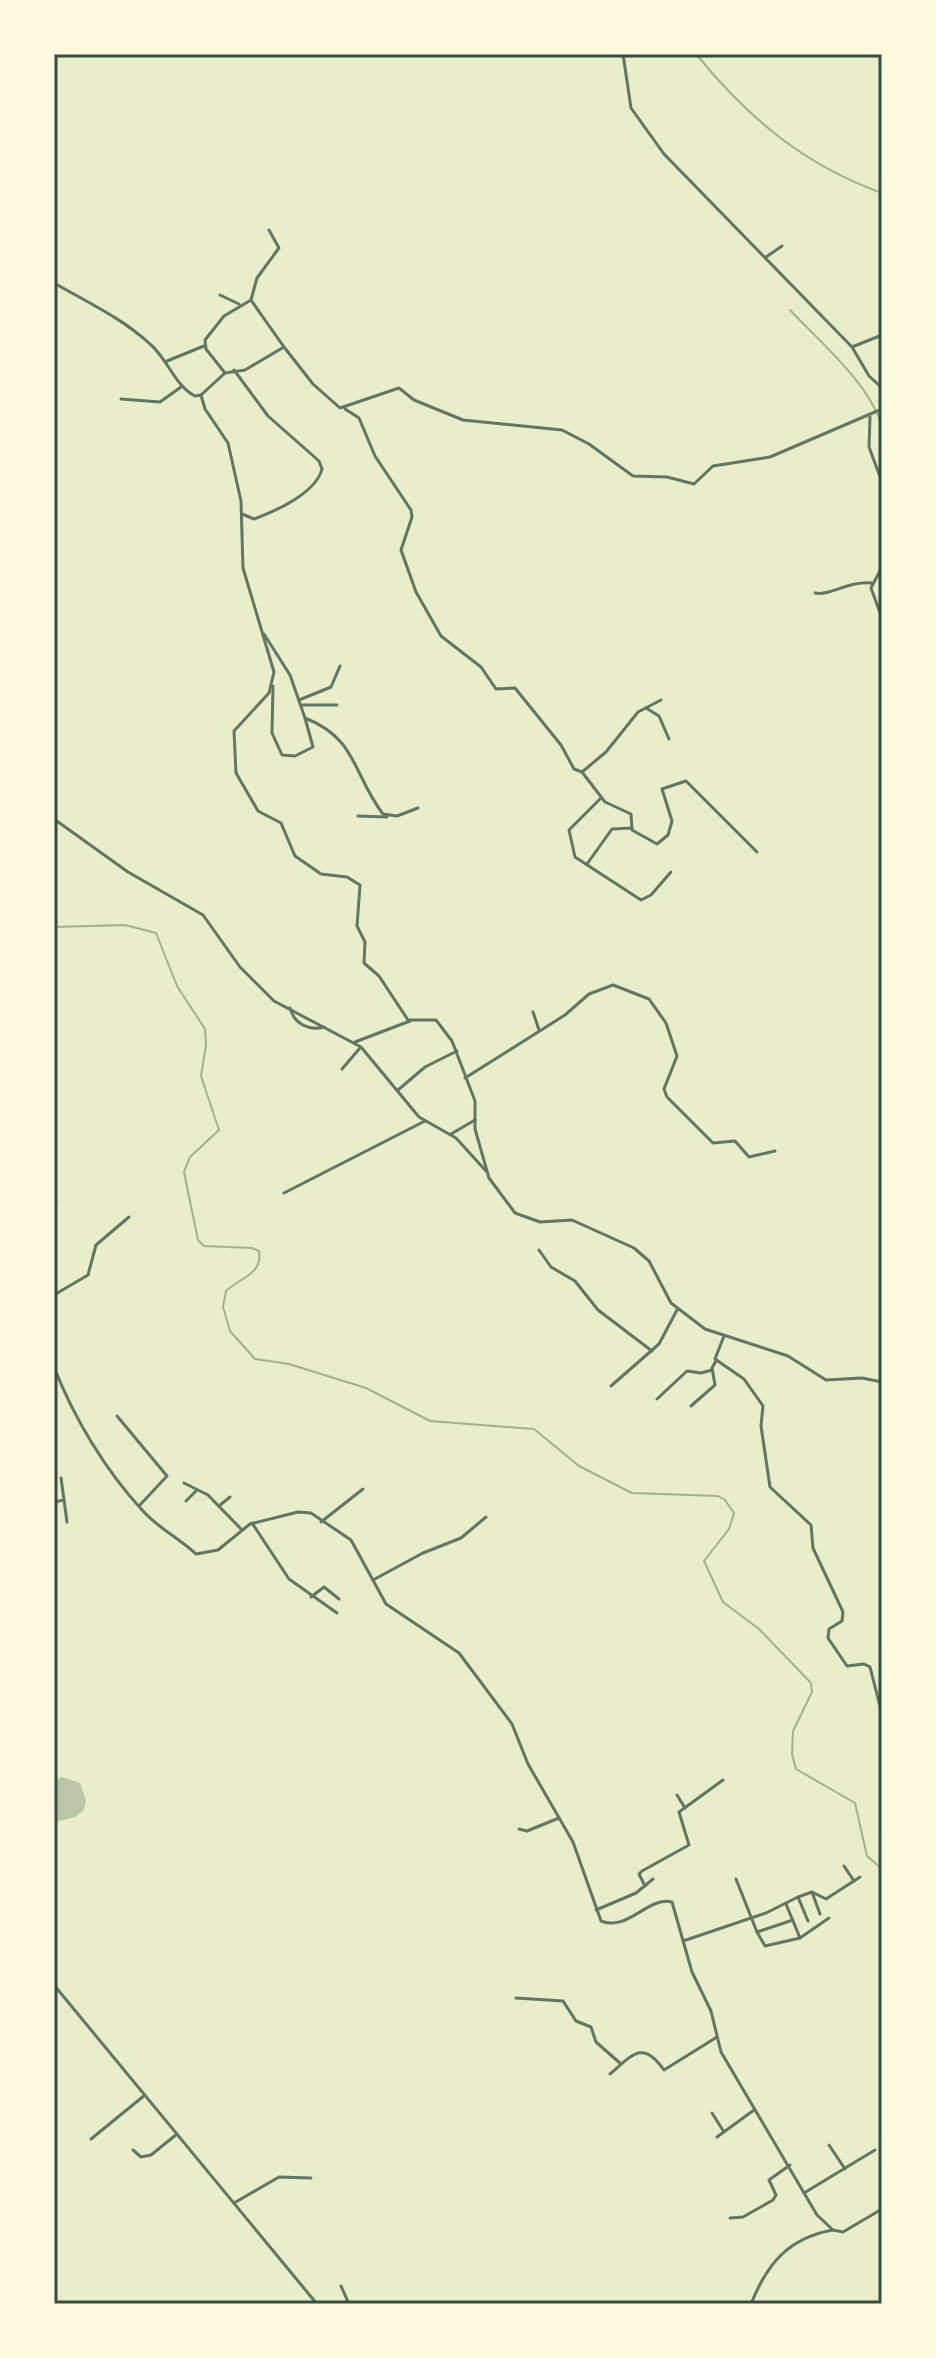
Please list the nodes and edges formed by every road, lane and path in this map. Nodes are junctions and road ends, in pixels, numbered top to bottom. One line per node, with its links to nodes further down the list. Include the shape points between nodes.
1 (623, 54): 4 (street, via 634,115 664,154)
2 (269, 230): 7 (street, via 279,248 257,278)
3 (782, 246): 4 (street)
4 (766, 257): 12 (street)
5 (54, 283): 13 (street, via 116,317)
6 (220, 295): 8 (street)
7 (251, 300): 8 (street); 11 (street)
8 (239, 304): 10 (street, via 214,325)
9 (882, 335): 12 (street)
10 (204, 346): 13 (street); 15 (street)
11 (284, 347): 14 (street, via 245,370); 20 (street, via 318,390)
12 (852, 347): 17 (street)
13 (167, 361): 16 (street)
14 (234, 370): 15 (street); 24 (street, via 268,416 322,469 316,483 274,511 254,519)
15 (225, 373): 18 (street)
16 (181, 387): 18 (street); 19 (street, via 155,403)
17 (882, 388)
18 (201, 395): 24 (street, via 228,443)
19 (121, 399)
20 (345, 409): 22 (street, via 399,388 414,400 463,420 562,430 633,476 694,484 709,467 770,457); 38 (street, via 359,418 372,450 411,510 401,552 435,629 479,666 496,689 515,688 574,769)
21 (881, 410): 22 (street)
22 (872, 415): 23 (street, via 869,447)
23 (882, 482)
24 (242, 514): 29 (street, via 243,568)
25 (882, 567): 26 (street)
26 (872, 583): 27 (street, via 851,582); 28 (street)
27 (815, 593)
28 (882, 618)
29 (262, 631): 31 (street); 33 (street)
30 (340, 666): 33 (street, via 333,686)
31 (273, 686): 36 (street, via 272,733 282,755 295,756 314,745); 50 (street, via 234,731 238,778 258,811 281,823 295,856 321,874 347,877 360,885 357,926 365,942 363,960)
32 (661, 700): 35 (street)
33 (300, 702): 34 (street); 36 (street)
34 (337, 705)
35 (646, 708): 37 (street, via 659,716); 38 (street)
36 (305, 718): 42 (street, via 330,730 349,748)
37 (669, 739)
38 (582, 772): 39 (street)
39 (601, 798): 45 (street, via 631,814); 47 (street, via 569,832 571,851)
40 (418, 808): 42 (street)
41 (358, 816): 42 (street)
42 (387, 817)
43 (56, 820): 44 (street); 52 (street, via 128,872 203,915 240,967 274,1001)
44 (54, 828)
45 (632, 828): 46 (street, via 652,843 665,839 672,821 662,789 686,781); 47 (street, via 612,829)
46 (757, 852)
47 (586, 865): 48 (street, via 641,900)
48 (671, 872)
49 (533, 1012): 51 (street)
50 (410, 1021): 52 (street); 54 (street, via 436,1020)
51 (539, 1030): 56 (street); 61 (street, via 604,986 645,995 662,1015 677,1053 664,1089 667,1097 713,1143 735,1141 753,1158)
52 (355, 1042): 53 (street)
53 (361, 1047): 55 (street); 57 (street)
54 (457, 1051): 56 (street); 57 (street, via 425,1067)
55 (342, 1069)
56 (465, 1078): 58 (street, via 476,1104)
57 (398, 1090): 59 (street)
58 (475, 1120): 60 (street); 62 (street)
59 (425, 1121): 60 (street); 63 (street)
60 (451, 1134): 62 (street)
61 (775, 1151)
62 (486, 1171): 67 (street, via 500,1197 522,1217 572,1220 634,1248 649,1261)
63 (284, 1193)
64 (129, 1217): 66 (street, via 96,1245 88,1275)
65 (539, 1250): 69 (street, via 598,1310)
66 (54, 1295)
67 (677, 1310): 68 (street); 69 (street)
68 (724, 1336): 70 (street); 73 (street, via 788,1356 826,1380)
69 (652, 1351): 74 (street)
70 (716, 1361): 72 (street); 97 (street, via 744,1379 763,1406 770,1487 811,1525 813,1548 843,1612 828,1638 847,1666 870,1667)
71 (54, 1367): 86 (street, via 79,1421)
72 (712, 1370): 75 (street, via 687,1371); 76 (street, via 715,1385)
73 (882, 1382)
74 (611, 1386)
75 (657, 1399)
76 (691, 1406)
77 (117, 1416): 86 (street, via 167,1475)
78 (61, 1478): 83 (street)
79 (184, 1483): 81 (street)
80 (363, 1489): 90 (street)
81 (197, 1490): 84 (street); 87 (street)
82 (230, 1497): 87 (street)
83 (64, 1500): 85 (street); 89 (street)
84 (186, 1501)
85 (54, 1502)
86 (139, 1506): 92 (street, via 198,1556 218,1550)
87 (219, 1506): 92 (street)
88 (486, 1517): 93 (street, via 461,1538)
89 (67, 1522)
90 (321, 1522): 91 (street, via 302,1512); 93 (street, via 353,1542)
91 (252, 1523): 92 (street); 94 (street, via 288,1579)
92 (242, 1530)
93 (373, 1580): 101 (street, via 390,1608 432,1631 473,1666 516,1730 528,1764)
94 (311, 1597): 95 (street, via 324,1587); 96 (street)
95 (339, 1599)
96 (337, 1613)
97 (882, 1714)
98 (723, 1780): 100 (street)
99 (677, 1795): 100 (street)
100 (685, 1808): 108 (street, via 678,1814 688,1847 639,1873)
101 (559, 1818): 102 (street, via 527,1831); 112 (street)
102 (519, 1829)
103 (844, 1866): 107 (street)
104 (860, 1877): 107 (street)
105 (653, 1879): 108 (street)
106 (736, 1879): 114 (street)
107 (854, 1881): 109 (street, via 826,1899)
108 (645, 1886): 112 (street)
109 (812, 1892): 110 (street); 113 (street)
110 (798, 1897): 111 (street); 117 (street)
111 (786, 1904): 114 (street); 116 (street)
112 (596, 1910): 120 (street, via 601,1921 615,1923 670,1901)
113 (820, 1914)
114 (751, 1918): 118 (street); 120 (street)
115 (829, 1918): 119 (street)
116 (793, 1920): 118 (street); 119 (street)
117 (808, 1921)
118 (757, 1932): 119 (street, via 765,1946)
119 (800, 1938)
120 (683, 1941): 123 (street)
121 (54, 1985): 126 (street)
122 (516, 1998): 124 (street, via 563,2001)
123 (717, 2037): 124 (street, via 664,2070 646,2052); 127 (street)
124 (621, 2064): 125 (street)
125 (610, 2074)
126 (145, 2095): 130 (street); 132 (street)
127 (754, 2110): 129 (street); 136 (street)
128 (712, 2113): 129 (street)
129 (724, 2132): 131 (street)
130 (177, 2134): 134 (street, via 148,2156); 140 (street)
131 (717, 2137)
132 (91, 2139)
133 (829, 2145): 137 (street)
134 (133, 2150)
135 (875, 2150): 137 (street)
136 (790, 2165): 139 (street); 142 (street, via 769,2180 773,2200 743,2217)
137 (845, 2169): 139 (street)
138 (311, 2178): 140 (street, via 279,2177)
139 (804, 2193): 143 (street)
140 (234, 2203): 145 (street)
141 (882, 2209): 143 (street, via 848,2231)
142 (730, 2218)
143 (833, 2230): 147 (street, via 798,2240 782,2252 763,2274)
144 (341, 2286): 146 (street)
145 (317, 2304)
146 (349, 2304)
147 (751, 2304)

